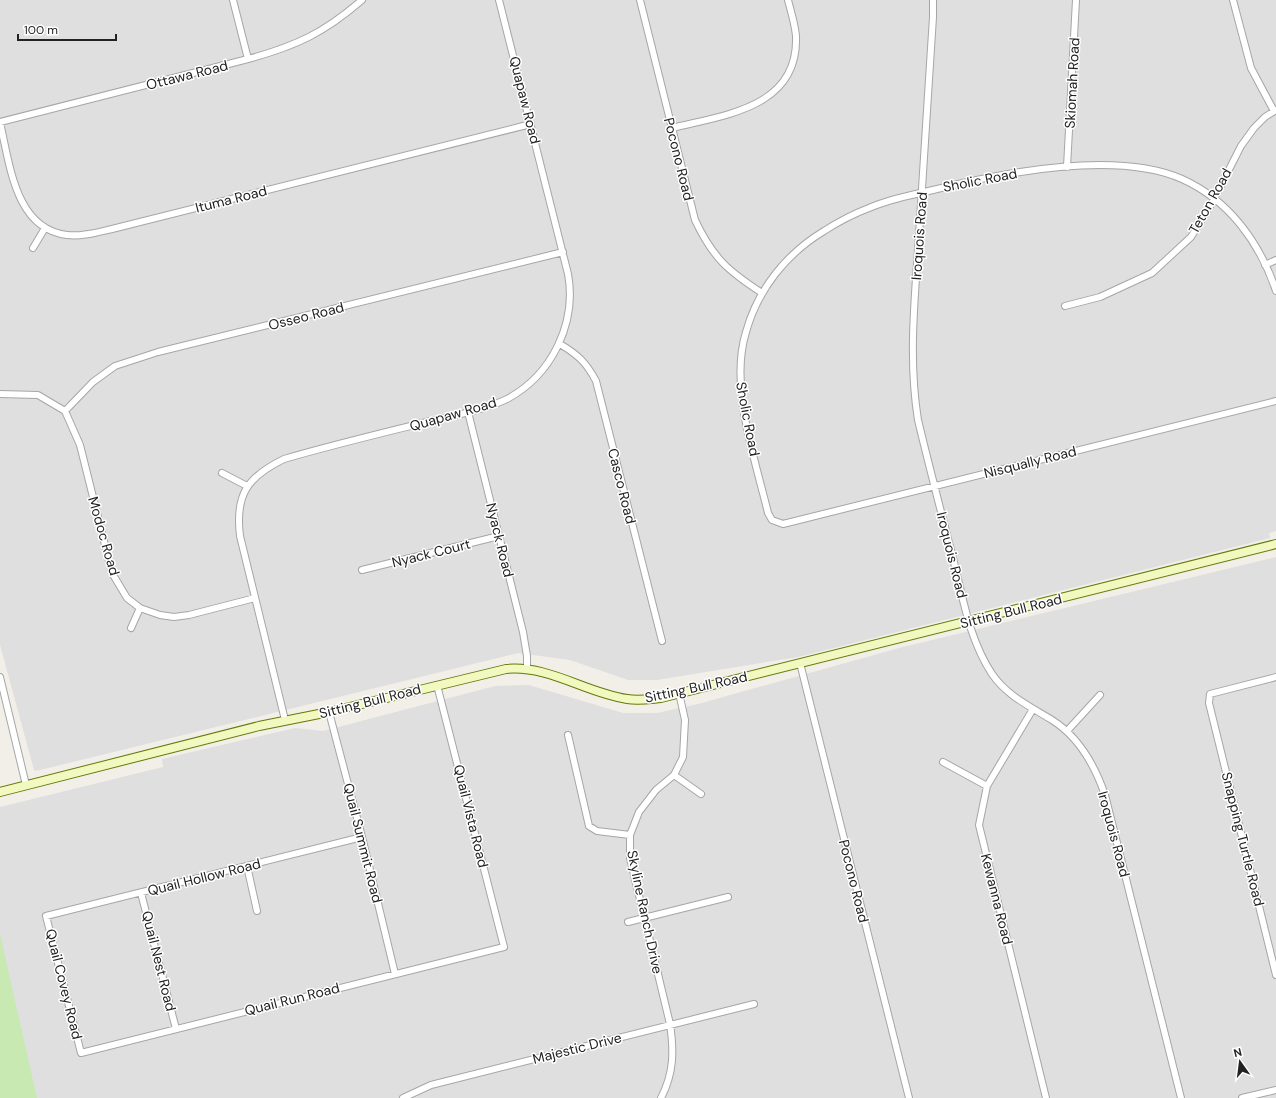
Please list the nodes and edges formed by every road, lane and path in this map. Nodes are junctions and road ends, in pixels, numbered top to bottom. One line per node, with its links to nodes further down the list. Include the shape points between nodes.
1 (233, 0): 9 (street)
2 (362, 0): 9 (street, Ottawa Road, via 311,38)
3 (499, 0): 12 (street, Quapaw Road)
4 (640, 0): 13 (street, Pocono Road)
5 (788, 0): 13 (street, via 795,29 795,53 784,80 755,106)
6 (933, 0): 15 (street, Iroquois Road)
7 (1076, 0): 14 (street, Skiomah Road)
8 (1233, 0): 10 (street, via 1251,68)
9 (248, 59): 11 (street, Ottawa Road)
10 (1275, 110): 16 (street, Teton Road, via 1264,117 1244,141)
11 (0, 122): 17 (street, Ituma Road, via 20,196 28,212)
12 (531, 124): 17 (street, Ituma Road, via 112,229 83,235 68,235); 19 (street, Quapaw Road)
13 (672, 128): 23 (street, Pocono Road, via 689,200 706,243 734,275)
14 (1068, 167): 15 (street, Sholic Road, via 1006,174); 16 (street, Sholic Road, via 1138,167 1159,171 1180,178)
15 (922, 193): 23 (street, Sholic Road, via 869,208 822,232 790,257); 32 (street, Iroquois Road, via 913,316 912,383)
16 (1214, 197): 21 (street, Sholic Road, via 1238,221); 24 (street, Teton Road, via 1191,237 1152,273 1100,297)
17 (45, 228): 18 (street)
18 (33, 248)
19 (563, 252): 25 (street, Quapaw Road, via 571,290 570,308); 28 (street, Osseo Road, via 158,352 115,366 93,382)
20 (1276, 260): 21 (street)
21 (1265, 265): 22 (street, Sholic Road)
22 (1276, 292)
23 (762, 293): 33 (street, Sholic Road, via 748,325 742,348 740,388 768,513 772,520)
24 (1065, 306)
25 (560, 344): 29 (street, Quapaw Road, via 551,360 524,388 507,399); 41 (street, Casco Road, via 577,354 589,366 596,381)
26 (0, 394): 28 (street, via 38,395)
27 (1276, 401): 32 (street, Nisqually Road)
28 (65, 411): 38 (street, Modoc Road, via 80,445 112,573 127,598)
29 (468, 412): 31 (street, Quapaw Road, via 284,459 258,474); 34 (street, Nyack Road)
30 (222, 473): 31 (street)
31 (247, 486): 37 (street, Quapaw Road, via 240,501 240,536)
32 (934, 486): 33 (street, Nisqually Road); 39 (street, Iroquois Road)
33 (783, 524)
34 (499, 536): 36 (street, Nyack Court); 43 (street, Nyack Road, via 523,632)
35 (1276, 544): 39 (street, Sitting Bull Road)
36 (362, 570)
37 (255, 598): 38 (street, Modoc Road, via 174,617); 51 (street, Quapaw Road)
38 (140, 608): 40 (street)
39 (968, 622): 42 (street, Sitting Bull Road); 49 (street, Iroquois Road, via 993,676 1007,691)
40 (131, 628)
41 (662, 641)
42 (800, 663): 47 (street, Sitting Bull Road); 79 (street, Pocono Road)
43 (527, 669): 46 (street, Sitting Bull Road, via 495,671); 47 (street, Sitting Bull Road, via 627,699 648,700)
44 (0, 677): 56 (street)
45 (1276, 677): 71 (street, Snapping Turtle Road, via 1210,694 1209,703)
46 (437, 685): 50 (street, Sitting Bull Road); 69 (street, Quail Vista Road)
47 (679, 694): 55 (street, Skyline Ranch Drive, via 685,733 683,757)
48 (1100, 695): 52 (street)
49 (1033, 709): 52 (street, Iroquois Road); 57 (street, Kewanna Road)
50 (329, 712): 51 (street, Sitting Bull Road); 61 (street, Quail Summit Road)
51 (285, 720): 56 (street, Sitting Bull Road)
52 (1067, 731): 81 (street, Iroquois Road, via 1096,770 1105,795)
53 (568, 735): 60 (street, via 589,826 597,831)
54 (943, 762): 57 (street)
55 (674, 776): 59 (street); 60 (street, Skyline Ranch Drive, via 656,790 639,812)
56 (26, 785): 58 (street, Sitting Bull Road)
57 (987, 786): 80 (street, Kewanna Road, via 979,825)
58 (0, 792)
59 (701, 794)
60 (630, 835): 67 (street, Skyline Ranch Drive, via 630,858)
61 (362, 837): 62 (street, Quail Hollow Road); 70 (street, Quail Summit Road)
62 (247, 866): 63 (street, Quail Hollow Road); 65 (street)
63 (142, 893): 66 (street, Quail Hollow Road); 74 (street, Quail Nest Road)
64 (728, 897): 67 (street)
65 (257, 911)
66 (46, 916): 75 (street, Quail Covey Road)
67 (645, 918): 68 (street); 73 (street, Skyline Ranch Drive)
68 (628, 922)
69 (504, 947): 70 (street, Quail Run Road)
70 (395, 974): 74 (street, Quail Run Road)
71 (1276, 975)
72 (754, 1004): 73 (street, Majestic Drive)
73 (670, 1024): 77 (street, Majestic Drive, via 430,1085); 78 (street, Skyline Ranch Drive, via 674,1051 667,1087)
74 (176, 1029): 75 (street, Quail Run Road)
75 (81, 1053)
76 (1276, 1090): 82 (street)
77 (403, 1098)
78 (661, 1098)
79 (909, 1098)
80 (1046, 1098)
81 (1181, 1098)
82 (1242, 1098)

